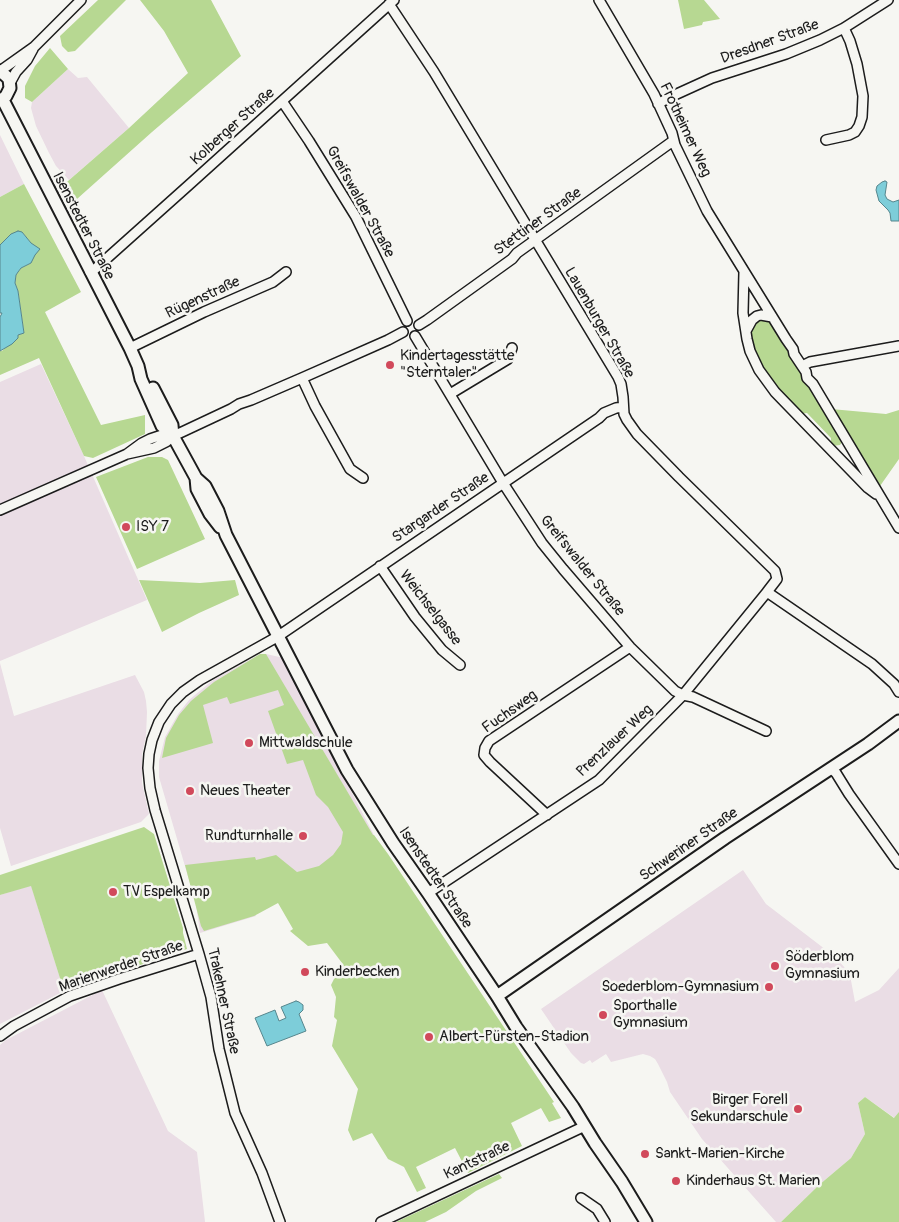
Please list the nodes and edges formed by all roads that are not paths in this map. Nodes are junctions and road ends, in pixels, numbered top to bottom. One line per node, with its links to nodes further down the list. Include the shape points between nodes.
1 (80, 0): 6 (street)
2 (599, 0): 11 (street, Frotheimer Weg)
3 (888, 0): 5 (street, Dresdner Straße)
4 (391, 2): 10 (street, Kolberger Straße); 14 (street, Lauenburger Straße)
5 (844, 28): 11 (street, Dresdner Straße, via 786,54 712,78); 12 (street, via 857,64 863,96 862,117 855,132 849,136)
6 (34, 47): 7 (street); 8 (street)
7 (0, 71): 8 (street)
8 (10, 83): 9 (street, via 9,92)
9 (1, 100): 15 (street, Isenstedter Straße)
10 (282, 101): 15 (street, Kolberger Straße); 19 (street, Greifswalder Straße, via 310,140 356,217)
11 (658, 104): 13 (street, Frotheimer Weg)
12 (826, 140)
13 (674, 141): 14 (street, Stettiner Straße); 17 (street, Frotheimer Weg, via 708,211)
14 (535, 241): 20 (street, Stettiner Straße); 30 (street, Lauenburger Straße, via 618,377)
15 (90, 272): 25 (street, Isenstedter Straße)
16 (286, 272): 25 (street, Rügenstraße, via 273,282)
17 (744, 272): 18 (street, Frotheimer Weg); 22 (street, Frotheimer Weg)
18 (772, 317): 22 (street, via 757,316); 27 (street, Frotheimer Weg)
19 (407, 321): 20 (street, via 415,321); 21 (street)
20 (419, 325): 23 (street, via 420,330)
21 (403, 332): 23 (street, via 409,337); 28 (street)
22 (746, 332): 33 (street, Frotheimer Weg, via 759,370 775,392)
23 (415, 336): 29 (street, Greifswalder Straße)
24 (899, 346): 27 (street)
25 (130, 348): 31 (street, Isenstedter Straße, via 162,426)
26 (512, 348): 29 (street, via 508,359)
27 (802, 366): 32 (street, Frotheimer Weg)
28 (302, 378): 31 (street); 34 (street, via 350,469)
29 (450, 394): 35 (street, Greifswalder Straße)
30 (623, 407): 35 (street, Stargarder Straße, via 604,413); 40 (street, Lauenburger Straße, via 637,434 775,571 777,580)
31 (173, 436): 37 (street, via 154,448 127,454); 41 (street, Isenstedter Straße, via 196,478 197,489 226,535)
32 (846, 440): 33 (street, via 844,447); 36 (street, Frotheimer Weg)
33 (832, 451): 36 (street, Frotheimer Weg)
34 (363, 478)
35 (503, 483): 39 (street, Stargarder Straße); 42 (street, Greifswalder Straße, via 542,543)
36 (880, 498): 38 (street, Frotheimer Weg)
37 (0, 510)
38 (899, 528)
39 (380, 566): 41 (street, Stargarder Straße); 43 (street, Weichselgasse, via 415,617 442,650)
40 (767, 592): 44 (street, via 872,664); 45 (street, Prenzlauer Weg)
41 (277, 637): 51 (street, Isenstedter Straße, via 346,770); 52 (street, Trakehner Straße, via 183,692 159,722 152,740 148,768 150,788)
42 (630, 647): 45 (street, Greifswalder Straße); 49 (street, Fuchsweg, via 489,741 485,748 484,755 490,762)
43 (460, 665)
44 (899, 692)
45 (683, 695): 47 (street, Greifswalder Straße); 49 (street, Prenzlauer Weg, via 599,780)
46 (899, 721): 48 (street, Schweriner Straße)
47 (766, 731)
48 (831, 768): 50 (street); 53 (street, Schweriner Straße)
49 (547, 815): 51 (street, Prenzlauer Weg)
50 (899, 864)
51 (428, 893): 53 (street, Isenstedter Straße)
52 (199, 954): 54 (street, Marienwerder Straße, via 70,996); 57 (street, Trakehner Straße, via 235,1113)
53 (497, 996): 55 (street, Isenstedter Straße)
54 (0, 1036)
55 (585, 1126): 58 (street, Kantstraße); 60 (street, Isenstedter Straße)
56 (581, 1198): 59 (street, via 597,1209)
57 (280, 1222)
58 (382, 1222)
59 (605, 1222)
60 (646, 1222)

